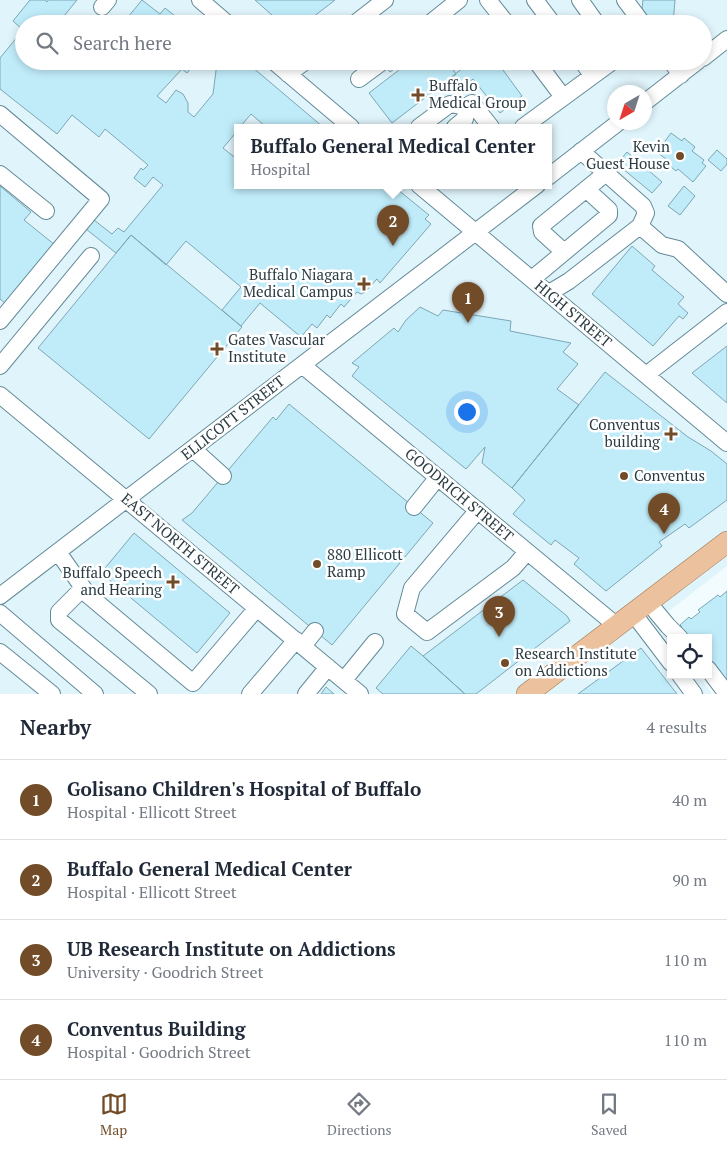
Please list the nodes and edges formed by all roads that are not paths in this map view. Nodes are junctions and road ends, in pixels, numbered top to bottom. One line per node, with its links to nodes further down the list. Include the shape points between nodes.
1 (200, 0): 8 (street)
2 (386, 0): 9 (street)
3 (459, 0): 10 (street)
4 (488, 0): 11 (street)
5 (535, 0): 12 (street)
6 (580, 0): 13 (street)
7 (625, 0): 14 (street)
8 (218, 15)
9 (366, 15)
10 (440, 15)
11 (500, 15)
12 (546, 15)
13 (591, 15)
14 (636, 15)
15 (727, 39): 16 (street)
16 (712, 51)
17 (283, 70): 25 (street)
18 (294, 70): 25 (street)
19 (371, 70): 28 (street)
20 (543, 70): 29 (street)
21 (588, 70): 26 (street)
22 (600, 70): 26 (street)
23 (677, 70): 27 (street)
24 (687, 70): 27 (street)
25 (288, 74): 33 (street)
26 (592, 75): 29 (street)
27 (681, 75): 30 (street)
28 (359, 79)
29 (563, 97): 37 (street)
30 (652, 97)
31 (466, 107): 34 (street, via 450,104); 35 (street, via 465,119); 36 (street, via 472,103)
32 (0, 114): 55 (street, via 101,199)
33 (347, 124)
34 (422, 124)
35 (459, 124)
36 (489, 124)
37 (527, 124)
38 (608, 130): 39 (street)
39 (581, 152): 40 (street); 41 (street)
40 (552, 173)
41 (606, 173): 45 (street); 47 (street, via 644,206 646,213)
42 (0, 174): 46 (street)
43 (424, 189): 48 (street, HIGH STREET)
44 (532, 189): 48 (street, ELLICOTT STREET)
45 (586, 189): 49 (street, via 541,226 542,232); 49 (street, via 609,210 609,215)
46 (46, 211)
47 (640, 226): 52 (street); 53 (street, via 662,246 678,249)
48 (476, 232): 51 (street, HIGH STREET); 56 (street, ELLICOTT STREET)
49 (564, 252): 51 (street)
50 (90, 256): 57 (street)
51 (532, 279): 52 (street, HIGH STREET)
52 (549, 293): 58 (street, HIGH STREET)
53 (727, 294)
54 (727, 312): 58 (street)
55 (0, 321)
56 (302, 364): 61 (street, ELLICOTT STREET); 63 (street, GOODRICH STREET)
57 (0, 366)
58 (646, 375): 60 (street, HIGH STREET)
59 (0, 394): 64 (street, EAST NORTH STREET)
60 (727, 443)
61 (193, 449): 62 (street); 64 (street, ELLICOTT STREET)
62 (223, 476)
63 (438, 477): 65 (street); 66 (street, GOODRICH STREET)
64 (126, 499): 68 (street, ELLICOTT STREET); 72 (street, EAST NORTH STREET)
65 (414, 506)
66 (478, 510): 69 (street, GOODRICH STREET); 69 (street, via 412,588 405,614 427,632 513,568)
67 (724, 549): 74 (main road)
68 (58, 552): 70 (street); 71 (street, ELLICOTT STREET)
69 (527, 552): 74 (street, GOODRICH STREET)
70 (83, 588): 85 (street); 88 (street, via 59,612 59,620)
71 (0, 596)
72 (257, 608): 78 (street, EAST NORTH STREET); 85 (street)
73 (0, 613): 87 (street)
74 (633, 613): 76 (street, via 668,626); 80 (street); 92 (main road)
75 (315, 631): 78 (street)
76 (676, 634)
77 (375, 642): 84 (street)
78 (299, 643): 81 (street, EAST NORTH STREET); 89 (street)
79 (0, 652): 86 (street)
80 (667, 658)
81 (328, 667): 84 (street, EAST NORTH STREET); 90 (street)
82 (712, 674): 94 (street)
83 (683, 679): 93 (street)
84 (344, 680): 91 (street, EAST NORTH STREET)
85 (189, 689)
86 (52, 694)
87 (95, 694)
88 (149, 694)
89 (250, 694)
90 (306, 694)
91 (360, 694)
92 (527, 694)
93 (694, 694)
94 (727, 694)

